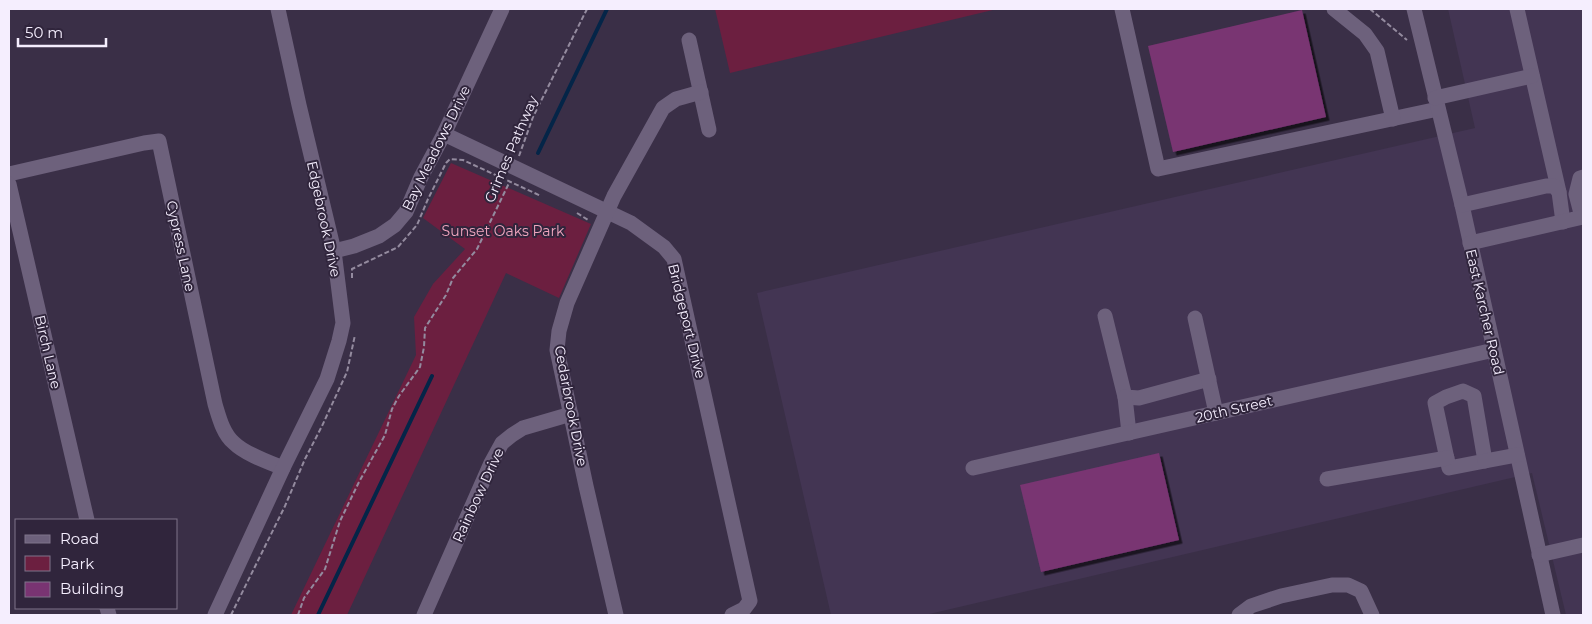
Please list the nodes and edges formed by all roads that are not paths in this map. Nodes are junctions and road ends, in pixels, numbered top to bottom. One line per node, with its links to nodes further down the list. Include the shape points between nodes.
1 (280, 9): 23 (street, Edgebrook Drive, via 299,106)
2 (502, 9): 13 (street, Bay Meadows Drive)
3 (1122, 9): 11 (street, via 1158,169)
4 (1334, 9): 11 (street, via 1365,34 1377,51)
5 (1414, 9): 10 (street, East Karcher Road)
6 (1517, 9): 8 (street)
7 (689, 40): 9 (street)
8 (1532, 76): 10 (street); 17 (street)
9 (701, 92): 12 (street); 19 (street, Cedarbrook Drive, via 676,99 664,108)
10 (1436, 104): 11 (street); 18 (street, East Karcher Road)
11 (1393, 119)
12 (709, 130)
13 (444, 134): 19 (street, Bridgeport Drive, via 513,175); 23 (street, Bay Meadows Drive, via 406,212 395,225 379,236)
14 (9, 174): 35 (street, Cypress Lane, via 158,141 222,426 233,443)
15 (1583, 177): 20 (street, via 1576,194)
16 (9, 184): 38 (street, Birch Lane)
17 (1559, 192): 18 (street, via 1554,186 1546,186); 21 (street)
18 (1462, 205): 22 (street, East Karcher Road)
19 (608, 211): 30 (street, Cedarbrook Drive, via 558,331 557,350); 41 (street, Bridgeport Drive, via 638,228 664,247 674,259 750,601)
20 (1583, 217): 21 (street)
21 (1563, 222): 22 (street)
22 (1470, 243): 26 (street, East Karcher Road)
23 (334, 251): 35 (street, Edgebrook Drive, via 342,323 339,341 327,379)
24 (1105, 316): 28 (street)
25 (1196, 318): 27 (street)
26 (1494, 350): 29 (street, 20th Street); 32 (street, East Karcher Road)
27 (1209, 379): 28 (street, via 1139,398); 29 (street)
28 (1124, 398): 31 (street)
29 (1216, 413): 31 (street, 20th Street)
30 (571, 414): 43 (street, Rainbow Drive, via 524,428 502,443); 44 (street, Cedarbrook Drive)
31 (1128, 433): 36 (street, 20th Street)
32 (1517, 455): 34 (street); 40 (street, East Karcher Road)
33 (1447, 458): 34 (street, via 1449,468); 34 (street, via 1435,403 1463,390 1474,396); 37 (street)
34 (1485, 461)
35 (283, 468): 42 (street, Edgebrook Drive)
36 (973, 468)
37 (1327, 479)
38 (87, 519)
39 (1583, 545): 40 (street)
40 (1540, 555): 47 (street, East Karcher Road)
41 (738, 612)
42 (214, 615)
43 (424, 615)
44 (616, 615)
45 (1239, 615): 46 (street, via 1251,606 1281,596 1348,584 1361,591)
46 (1372, 615)
47 (1553, 615)

